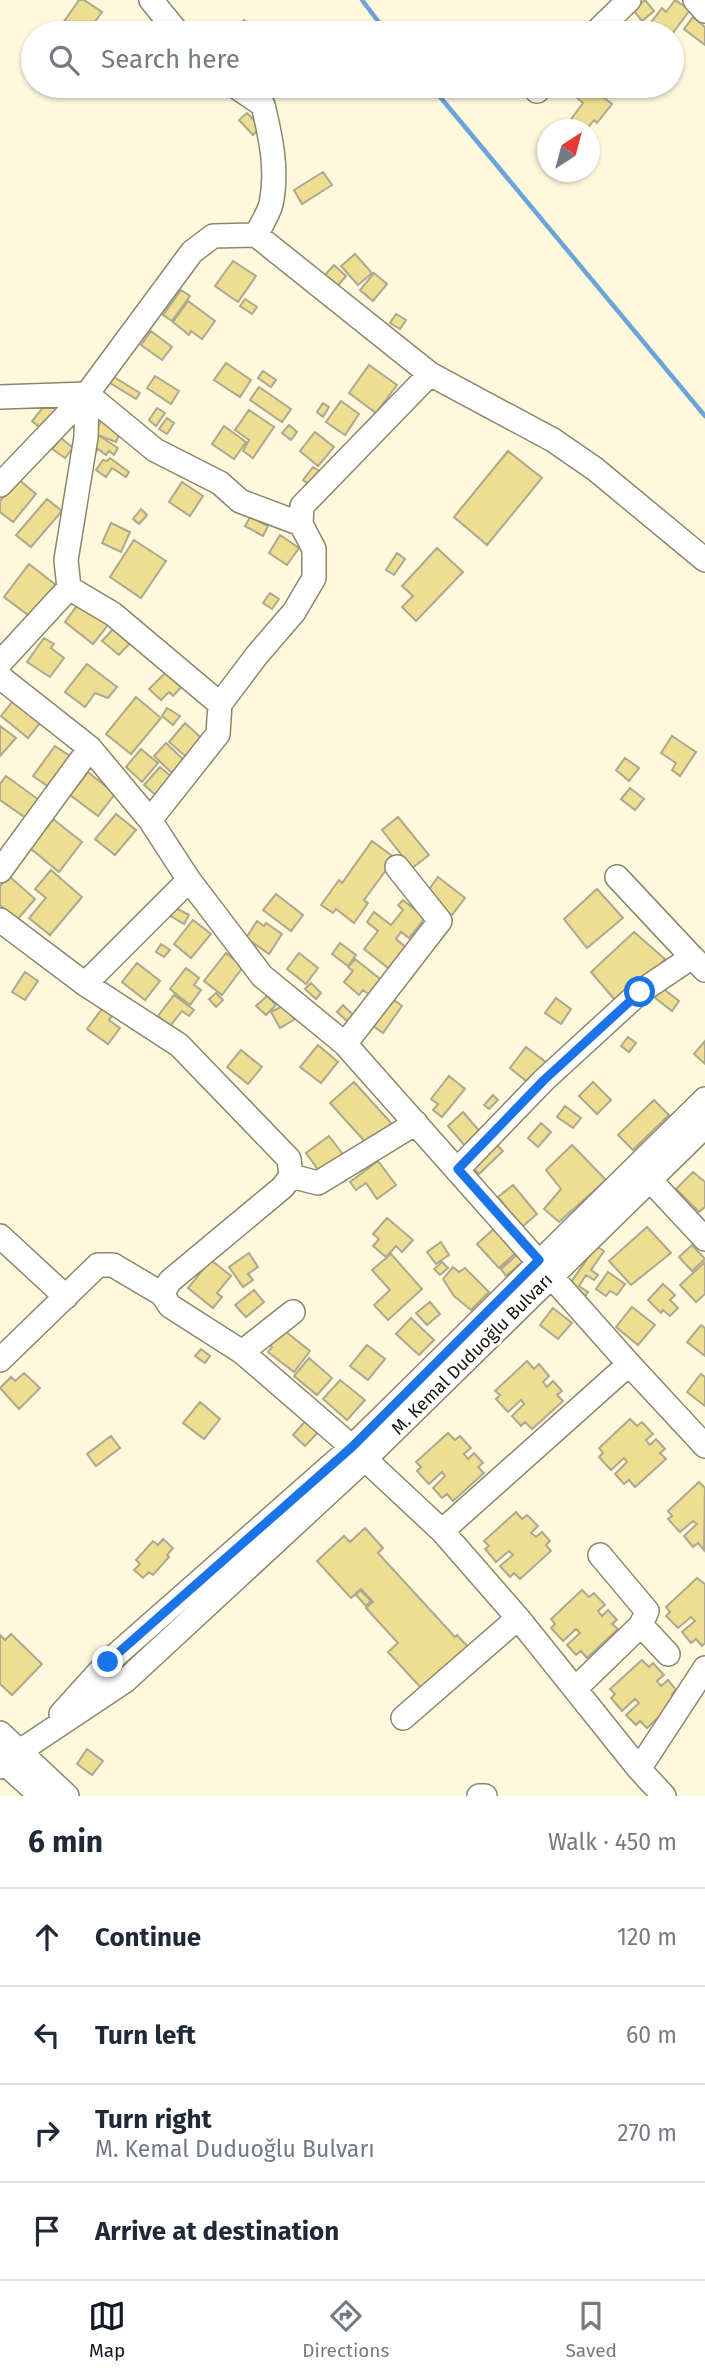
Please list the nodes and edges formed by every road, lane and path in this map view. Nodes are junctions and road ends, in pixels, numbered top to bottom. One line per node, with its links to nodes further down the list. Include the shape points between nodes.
1 (151, 0): 5 (street)
2 (629, 0): 6 (street)
3 (695, 0): 4 (street)
4 (705, 11)
5 (168, 21)
6 (607, 21)
7 (253, 98): 8 (street, via 263,105 272,142 274,180 270,207)
8 (256, 235): 9 (street); 10 (street, via 213,236 192,252)
9 (430, 374): 13 (street, via 302,506); 14 (street, via 553,440)
10 (87, 394): 11 (street); 12 (street); 13 (street, via 155,450 220,483 240,501); 15 (street, via 86,436 66,560)
11 (0, 397)
12 (0, 485)
13 (301, 524): 18 (street, via 314,549 314,578 294,612)
14 (705, 560)
15 (69, 588): 16 (street); 18 (street, via 113,614)
16 (0, 663)
17 (0, 677): 19 (street)
18 (220, 704): 20 (street, via 218,734)
19 (90, 748): 20 (street); 22 (street)
20 (150, 820): 24 (street)
21 (397, 867): 28 (street, via 440,921)
22 (0, 871)
23 (617, 877): 26 (street)
24 (189, 880): 27 (street); 28 (street, via 262,976)
25 (0, 920): 27 (street)
26 (698, 963): 32 (street, via 640,992 544,1080)
27 (85, 984): 33 (street, via 179,1045 289,1159)
28 (345, 1044): 30 (street)
29 (705, 1099): 37 (street, M. Kemal Duduoğlu Bulvarı)
30 (415, 1124): 32 (street); 33 (street, via 318,1183)
31 (705, 1126): 34 (street, M. Kemal Duduoğlu Bulvarı)
32 (458, 1169): 37 (street)
33 (291, 1176): 38 (street, via 170,1281)
34 (650, 1180): 36 (street); 37 (street, M. Kemal Duduoğlu Bulvarı)
35 (0, 1236): 39 (street)
36 (705, 1239)
37 (545, 1268): 43 (street); 45 (street, M. Kemal Duduoğlu Bulvarı)
38 (162, 1294): 39 (street, via 113,1265 98,1265); 41 (street, via 170,1306)
39 (66, 1297): 42 (street)
40 (293, 1312): 41 (street)
41 (242, 1352): 45 (street)
42 (0, 1360)
43 (629, 1364): 44 (street); 46 (street)
44 (705, 1446)
45 (359, 1453): 46 (street); 55 (street, M. Kemal Duduoğlu Bulvarı, via 125,1681)
46 (442, 1531): 48 (street)
47 (600, 1555): 49 (street, via 647,1611)
48 (518, 1618): 52 (street); 53 (street)
49 (641, 1625): 50 (street); 52 (street)
50 (668, 1654)
51 (705, 1668): 56 (street)
52 (575, 1689): 56 (street)
53 (403, 1718)
54 (0, 1733): 55 (street)
55 (6, 1760): 57 (street); 58 (street)
56 (639, 1769): 61 (street)
57 (41, 1796)
58 (68, 1796)
59 (479, 1796): 60 (street)
60 (485, 1796)
61 (664, 1796)

